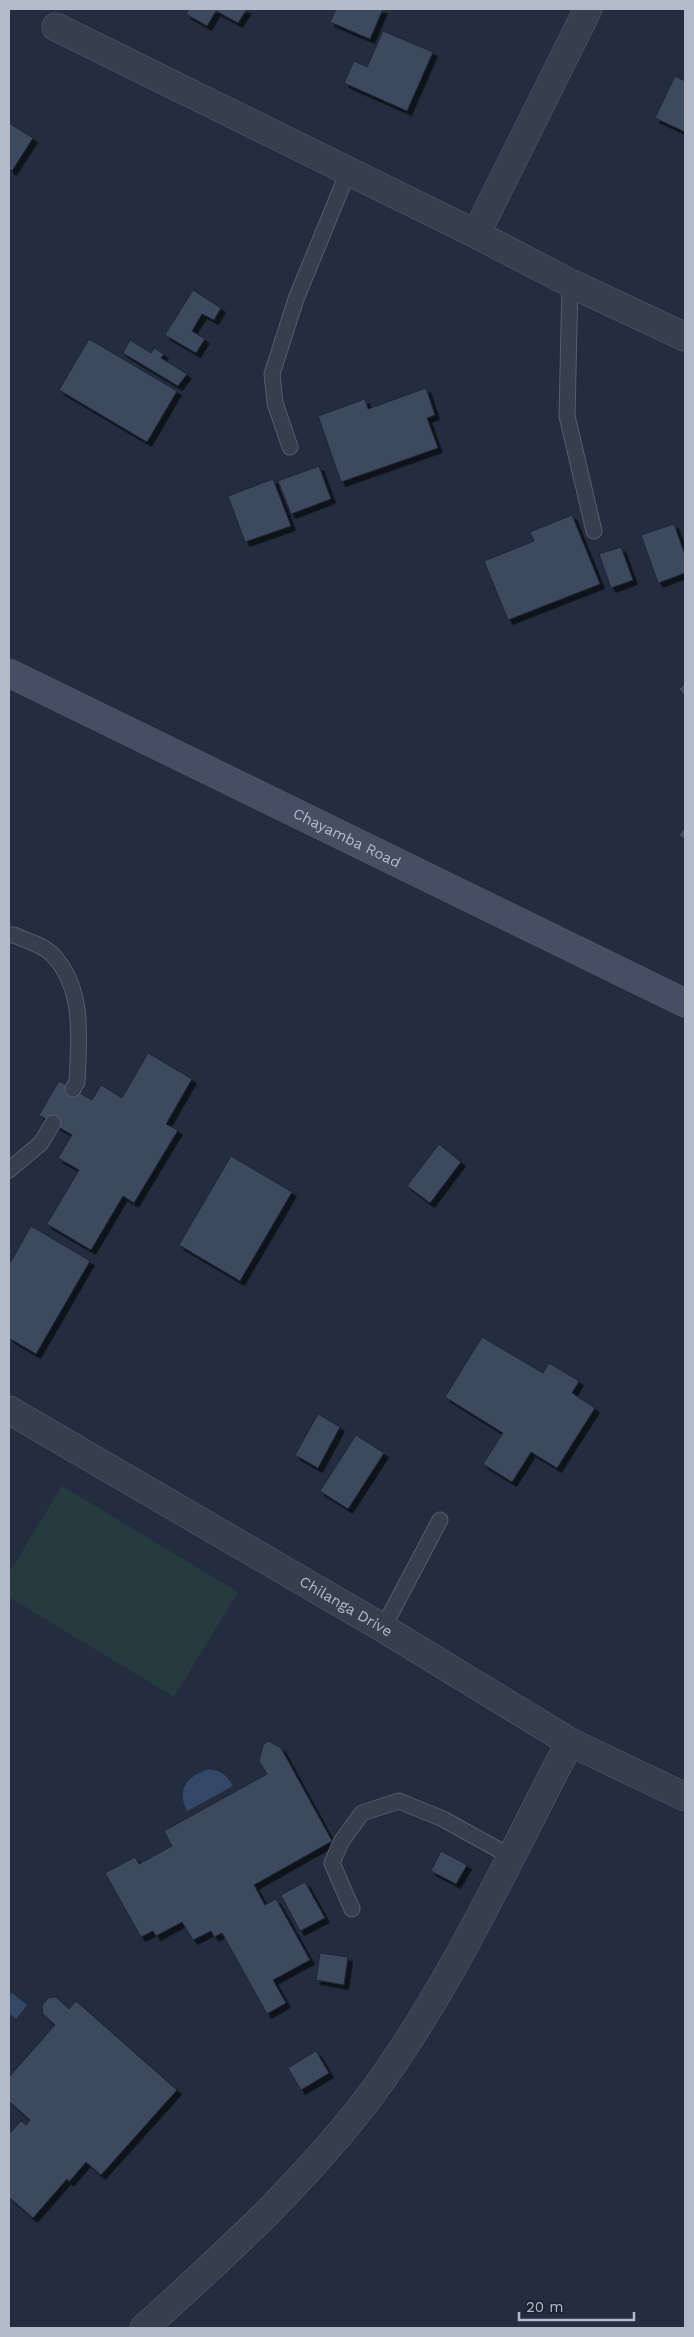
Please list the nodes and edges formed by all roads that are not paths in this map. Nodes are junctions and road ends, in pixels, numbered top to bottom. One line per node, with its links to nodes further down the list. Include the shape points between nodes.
1 (588, 9): 4 (street)
2 (56, 27): 3 (street)
3 (348, 172): 4 (street); 7 (lane, via 296,299 272,374 275,403)
4 (476, 234): 5 (street)
5 (570, 283): 6 (street); 8 (lane, via 567,416)
6 (685, 337)
7 (290, 447)
8 (594, 531)
9 (9, 673): 11 (street, Chayamba Road)
10 (9, 935): 12 (lane, via 51,953 73,984 79,1027 78,1082)
11 (685, 1003)
12 (73, 1089)
13 (53, 1123): 14 (lane, via 41,1143)
14 (9, 1170)
15 (9, 1410): 17 (street, Chilanga Drive)
16 (440, 1520): 17 (lane)
17 (383, 1628): 18 (street, Chilanga Drive)
18 (570, 1742): 19 (street, Chilanga Drive); 20 (street)
19 (685, 1797)
20 (510, 1856): 21 (lane, via 443,1819 399,1800 362,1813 341,1842 332,1863); 22 (street, via 462,1950 408,2041 372,2092 310,2168 217,2262)
21 (352, 1909)
22 (144, 2328)

